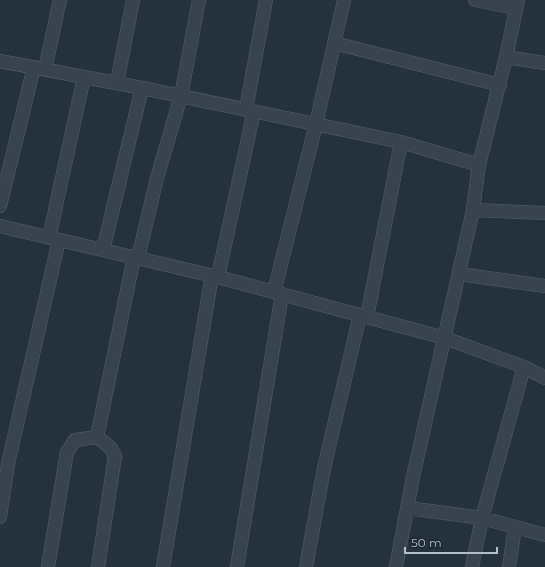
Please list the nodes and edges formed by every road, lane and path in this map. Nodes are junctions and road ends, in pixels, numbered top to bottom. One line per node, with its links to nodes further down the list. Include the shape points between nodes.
1 (60, 0): 12 (street)
2 (133, 0): 14 (street)
3 (199, 0): 17 (street)
4 (266, 0): 18 (street)
5 (344, 0): 8 (street)
6 (475, 0): 7 (street)
7 (517, 4): 9 (street)
8 (334, 43): 15 (street); 19 (street)
9 (506, 57): 11 (street); 15 (street)
10 (0, 61): 12 (street)
11 (545, 63)
12 (40, 68): 13 (street); 22 (street)
13 (84, 76): 14 (street); 26 (street)
14 (117, 83): 16 (street)
15 (500, 85): 21 (street)
16 (142, 88): 17 (street); 27 (street)
17 (181, 96): 18 (street); 28 (street)
18 (250, 110): 19 (street); 30 (street)
19 (316, 124): 20 (street); 32 (street)
20 (401, 142): 21 (street); 33 (street)
21 (479, 165): 23 (street)
22 (0, 206)
23 (473, 210): 24 (street); 29 (street)
24 (545, 213)
25 (0, 226): 26 (street)
26 (54, 239): 27 (street); 39 (street, via 8,464)
27 (103, 250): 28 (street)
28 (136, 258): 30 (street); 37 (street)
29 (459, 274): 31 (street); 34 (street)
30 (215, 276): 32 (street); 45 (street)
31 (545, 286)
32 (278, 293): 33 (street); 46 (street)
33 (363, 316): 34 (street); 47 (street, via 324,468)
34 (445, 338): 35 (street); 38 (street)
35 (524, 367): 36 (street); 40 (street)
36 (545, 378)
37 (97, 437): 43 (street, via 75,440 67,452); 44 (street, via 111,448 115,456)
38 (408, 508): 40 (street); 48 (street)
39 (0, 517)
40 (482, 518): 41 (street); 49 (street)
41 (515, 527): 42 (street); 50 (street)
42 (545, 535)
43 (48, 567)
44 (98, 567)
45 (163, 567)
46 (237, 567)
47 (306, 567)
48 (396, 567)
49 (472, 567)
50 (509, 567)

